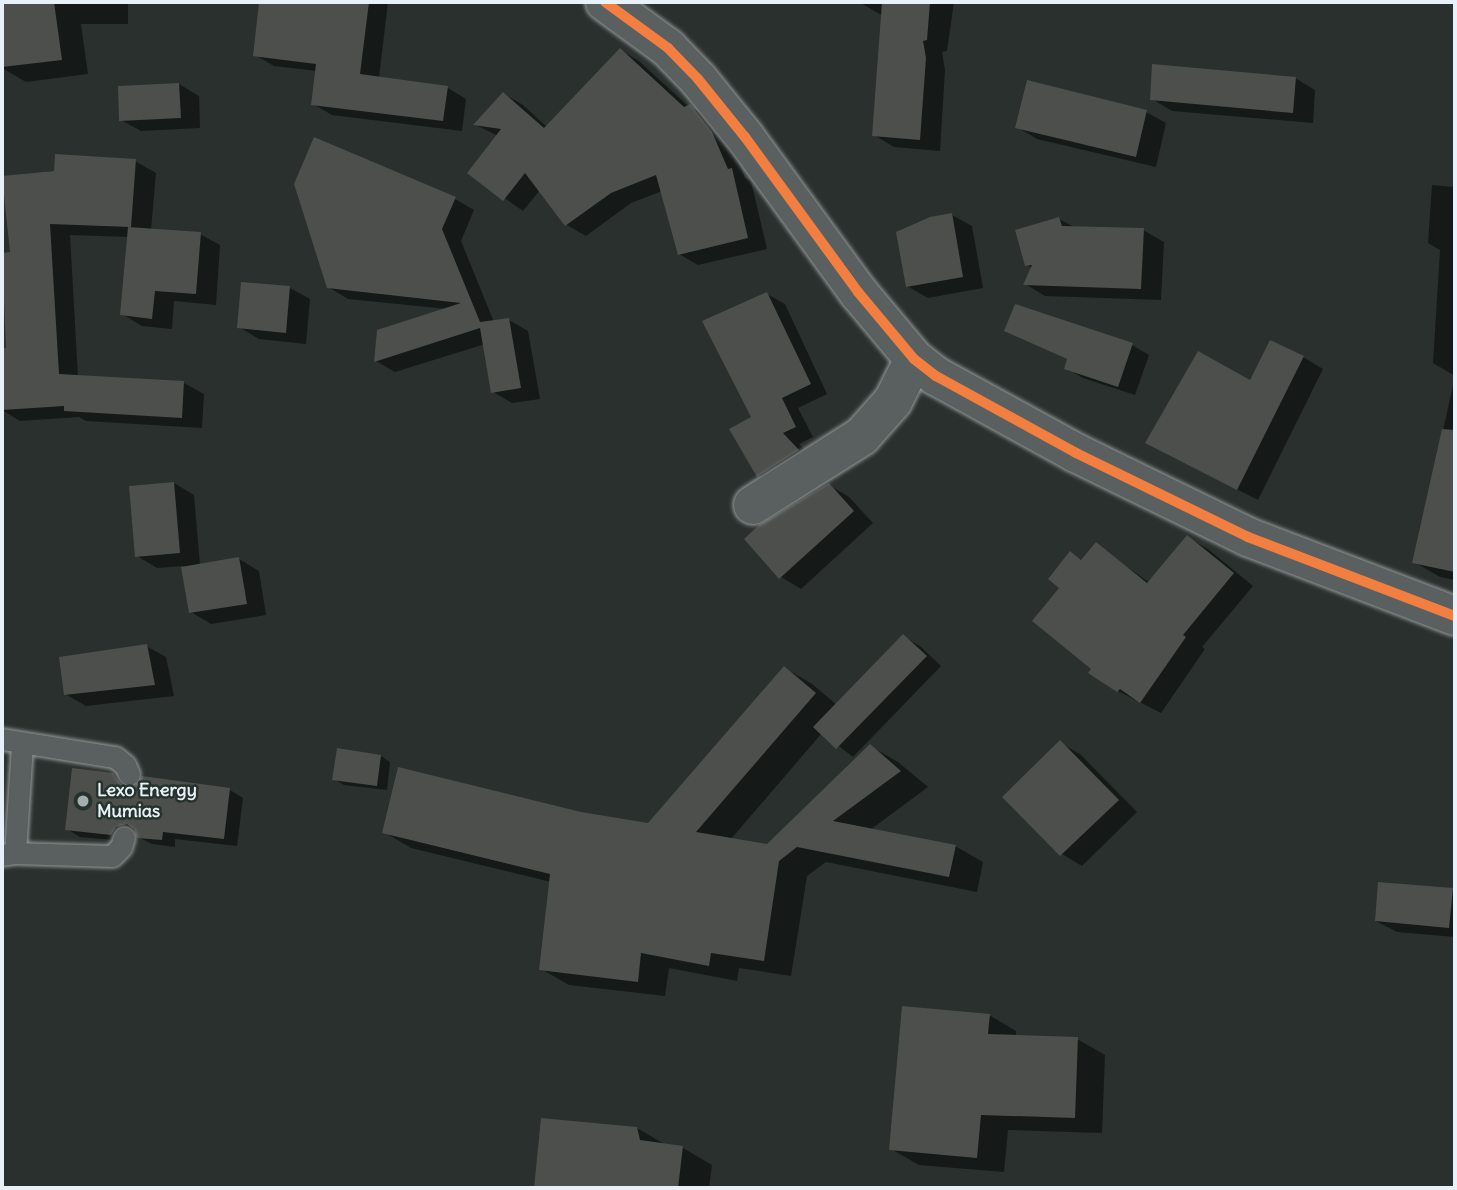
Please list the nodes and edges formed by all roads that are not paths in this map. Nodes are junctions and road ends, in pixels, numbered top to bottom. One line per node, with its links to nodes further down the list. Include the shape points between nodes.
1 (605, 2): 2 (street, via 668,48 698,79)
2 (914, 359): 3 (street, via 893,401 862,436); 4 (street, via 970,396 1076,453 1248,537)
3 (753, 505)
4 (1455, 616)
5 (12, 742): 6 (lane, via 116,757); 8 (lane)
6 (129, 774)
7 (124, 836): 8 (lane, via 112,856)
8 (8, 854)

